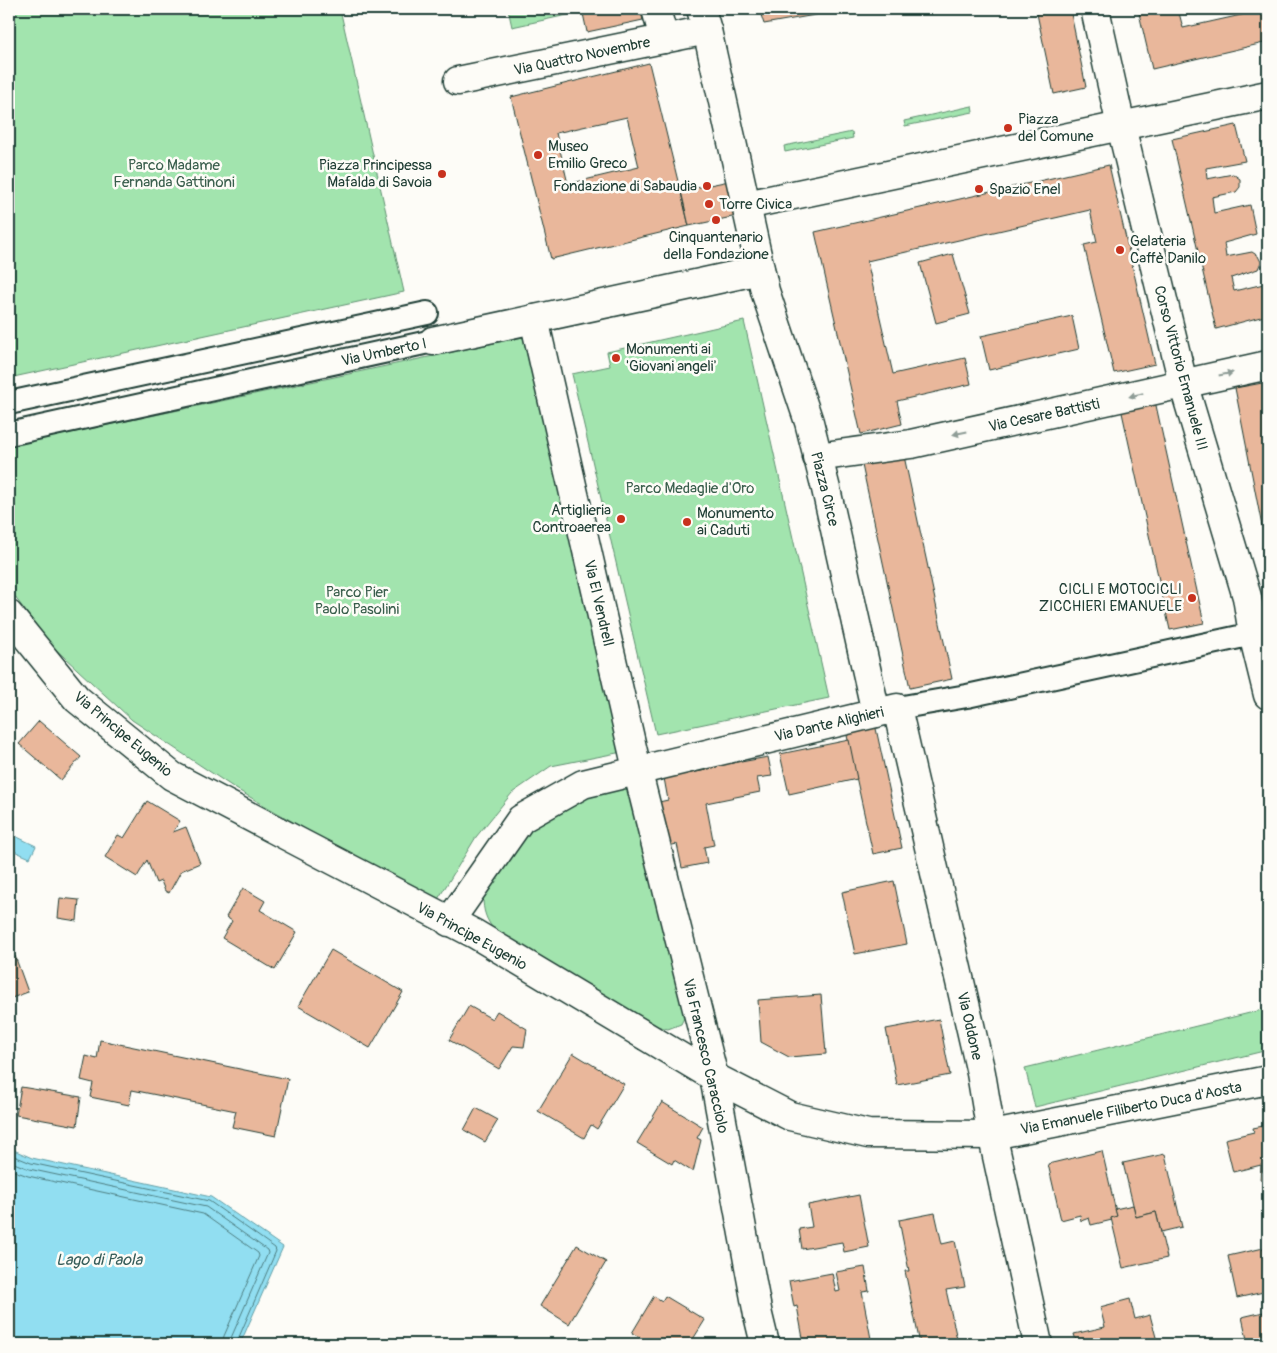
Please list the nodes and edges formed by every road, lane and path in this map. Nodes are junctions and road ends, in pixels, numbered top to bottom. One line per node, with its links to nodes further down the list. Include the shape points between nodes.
1 (656, 9): 4 (street)
2 (1095, 9): 7 (street, Corso Vittorio Emanuele III)
3 (704, 20): 4 (street, Via Quattro Novembre); 8 (street)
4 (664, 39): 5 (street, Via Quattro Novembre)
5 (458, 81)
6 (1268, 95): 7 (street)
7 (1121, 126): 8 (street); 14 (street, Corso Vittorio Emanuele III)
8 (746, 205): 9 (street)
9 (760, 270): 11 (street, Via Umberto I); 17 (street, Piazza Circe, via 809,422)
10 (427, 313): 15 (street, Via Umberto I)
11 (534, 319): 12 (street, Via Umberto I); 22 (street, Via El Vendrell)
12 (433, 341): 16 (street, Via Umberto I)
13 (1268, 364): 14 (street, Via Cesare Battisti, one-way to 13)
14 (1183, 383): 17 (street, Via Cesare Battisti, one-way to 17, via 911,444); 19 (street, Corso Vittorio Emanuele III, via 1247,597)
15 (9, 403)
16 (9, 434)
17 (817, 457): 21 (street, Piazza Circe)
18 (9, 615): 23 (street, Via Principe Eugenio, via 76,699 172,776)
19 (1261, 632): 20 (street, Corso Vittorio Emanuele III); 21 (street, Via Dante Alighieri, via 967,696)
20 (1268, 695)
21 (886, 710): 22 (street, Via Dante Alighieri); 26 (street, Via Oddone, via 972,1034)
22 (636, 769): 23 (street, Via Dante Alighieri, via 583,784 521,819); 24 (street, Via Francesco Caracciolo)
23 (449, 922): 24 (street, Via Principe Eugenio, via 475,934)
24 (714, 1077): 26 (street, Via Principe Eugenio, via 790,1116 868,1134); 27 (street, Via Francesco Caracciolo)
25 (1268, 1080): 26 (street, Via Emanuele Filiberto Duca d'Aosta)
26 (993, 1135): 28 (street, Via Oddone)
27 (765, 1344)
28 (1038, 1344)

